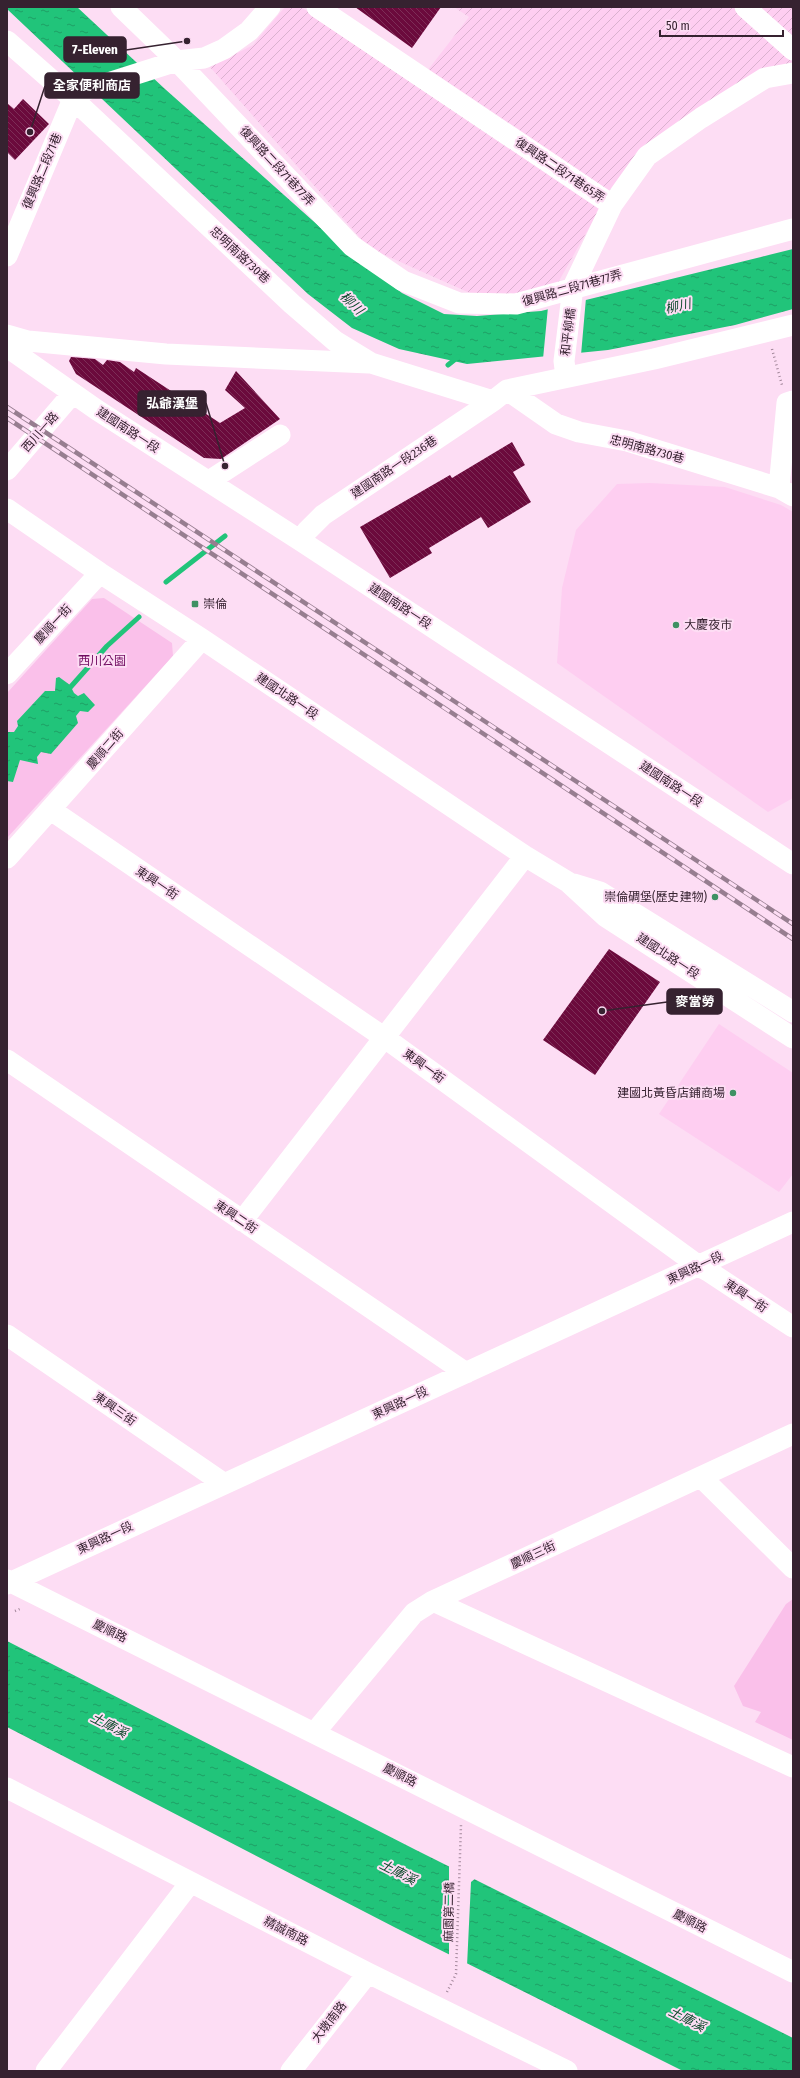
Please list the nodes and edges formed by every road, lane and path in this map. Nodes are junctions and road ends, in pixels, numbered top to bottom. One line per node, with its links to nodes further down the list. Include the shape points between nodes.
1 (121, 7): 8 (street)
2 (270, 7): 8 (street, via 249,31 224,50 204,58)
3 (317, 7): 12 (street, 復興路二段71巷65弄)
4 (745, 7): 6 (street)
5 (7, 41): 11 (street, 忠明南路730巷)
6 (793, 50)
7 (793, 55): 10 (street)
8 (177, 61): 11 (street); 15 (street, 復興路二段71巷77弄, via 352,246 403,281 459,303 516,304)
9 (793, 73): 10 (street, 復興路二段71巷65弄)
10 (765, 78): 12 (street, 復興路二段71巷65弄, via 647,156)
11 (78, 95): 14 (street, 復興路二段71巷); 20 (street, 忠明南路730巷, via 292,304 335,341)
12 (612, 205): 15 (street, 和平柳橋)
13 (793, 228): 15 (street, 復興路二段71巷77弄)
14 (7, 256)
15 (573, 289): 21 (street, 和平柳橋)
16 (793, 325): 17 (street, 忠明南路730巷)
17 (767, 331): 21 (street, 忠明南路730巷, via 654,359); 24 (path)
18 (7, 335): 20 (street, via 28,341 166,354)
19 (7, 347): 22 (street, 建國南路一段)
20 (371, 363): 23 (street, 忠明南路730巷)
21 (565, 369): 23 (street, 忠明南路730巷)
22 (73, 394): 26 (street, 西川一路); 27 (street, 建國南路一段)
23 (500, 395): 28 (street, 忠明南路730巷, via 556,424 579,432 627,441); 30 (street, 建國南路一段236巷, via 323,515 307,531)
24 (790, 402): 28 (street)
25 (280, 434): 27 (street)
26 (7, 470)
27 (209, 482): 30 (street, 建國南路一段)
28 (786, 492)
29 (7, 509): 31 (street, 建國北路一段)
30 (302, 541): 37 (street, 建國南路一段)
31 (100, 573): 32 (street, 建國北路一段); 33 (street, 慶順一街)
32 (202, 639): 34 (street, 慶順二街); 35 (street, 建國北路一段)
33 (7, 674)
34 (51, 810): 36 (street, 慶順二街); 40 (street, 東興一街)
35 (525, 856): 38 (street, 建國北路一段); 40 (street)
36 (7, 858)
37 (793, 864)
38 (568, 882): 39 (street, 建國北路一段, via 600,892); 41 (street, 建國北路一段, via 606,917)
39 (793, 1012)
40 (385, 1038): 43 (street); 45 (street, 東興一街)
41 (793, 1038)
42 (7, 1060): 43 (street, 東興二街)
43 (242, 1221): 48 (street, 東興二街)
44 (793, 1222): 45 (street, 東興路一段)
45 (699, 1266): 46 (street, 東興一街); 48 (street, 東興路一段)
46 (793, 1327)
47 (7, 1335): 51 (street, 東興三街)
48 (466, 1373): 51 (street, 東興路一段)
49 (793, 1434): 50 (street, 慶順三街)
50 (701, 1477): 52 (street); 54 (street, 慶順三街)
51 (223, 1483): 53 (street, 東興路一段)
52 (793, 1568)
53 (8, 1582): 55 (street, 慶順路)
54 (433, 1601): 55 (street, 慶順三街, via 414,1613); 56 (street)
55 (315, 1732): 60 (street, 慶順路)
56 (793, 1767)
57 (7, 1788): 59 (street, 精誠南路)
58 (459, 1851): 62 (path, 麻園第二橋)
59 (190, 1883): 61 (street, 精誠南路); 63 (street)
60 (793, 1972)
61 (368, 1973): 64 (street, 大墩南路); 65 (street, 精誠南路)
62 (456, 1974)
63 (46, 2071)
64 (291, 2071)
65 (567, 2071)

